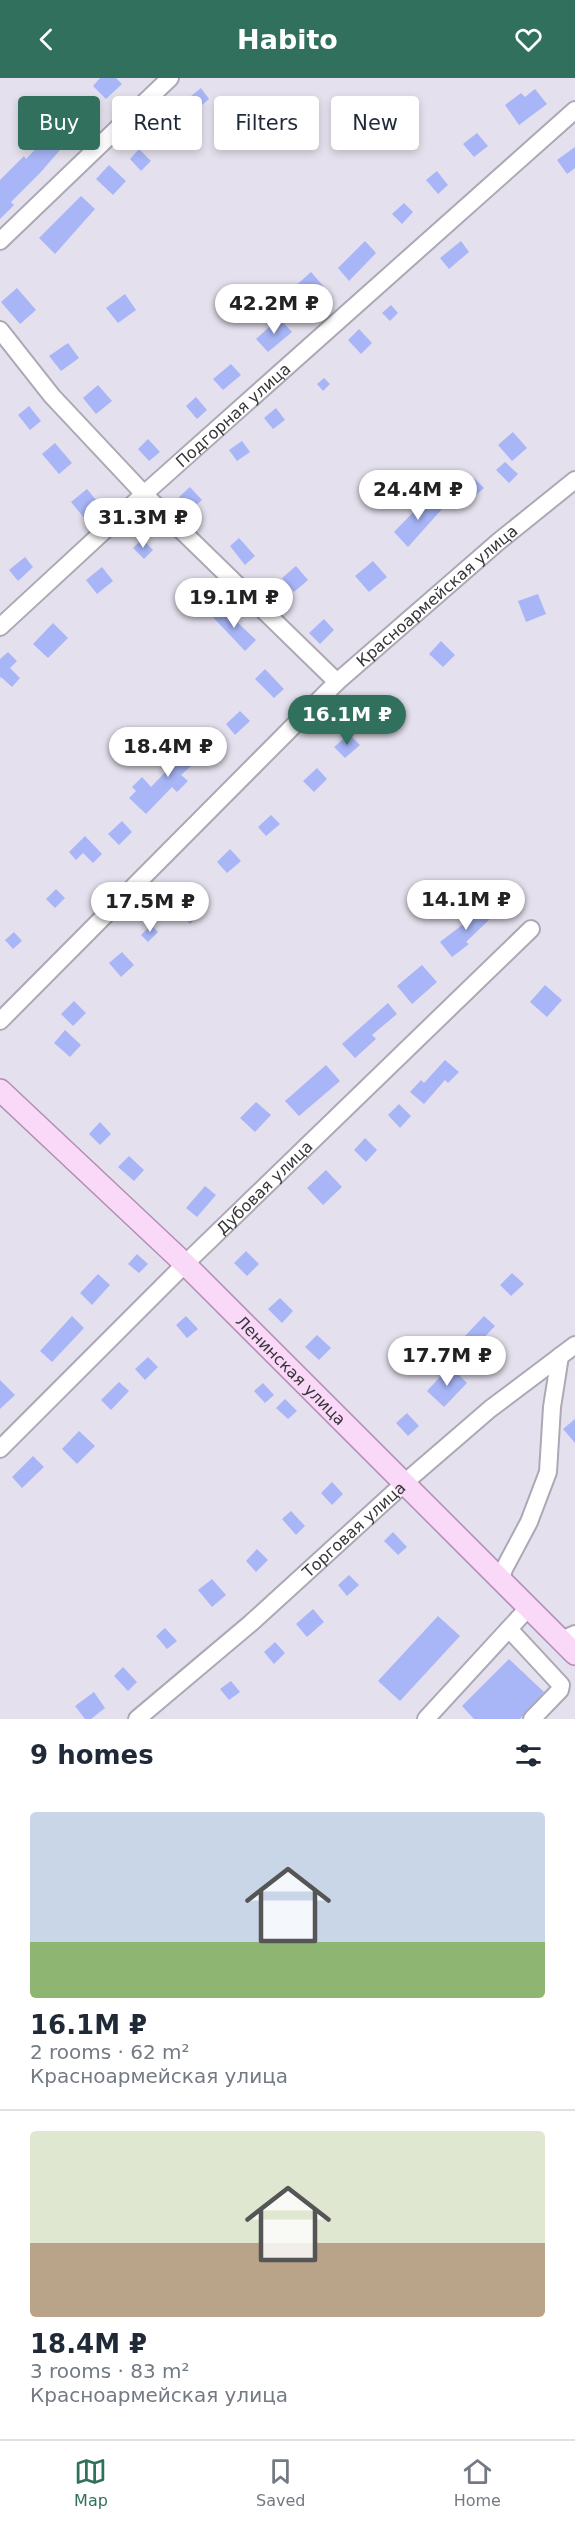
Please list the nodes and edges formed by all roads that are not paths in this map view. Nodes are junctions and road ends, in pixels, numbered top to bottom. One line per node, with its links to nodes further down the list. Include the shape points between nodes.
1 (171, 78): 3 (street)
2 (575, 110): 6 (street, Подгорная улица)
3 (0, 241)
4 (0, 330): 6 (street, via 52,396)
5 (575, 480): 8 (street, Красноармейская улица)
6 (144, 494): 7 (street, Подгорная улица); 8 (street)
7 (0, 627)
8 (337, 682): 10 (street, Красноармейская улица)
9 (531, 929): 12 (street, Дубовая улица)
10 (0, 1021)
11 (0, 1090): 12 (main road, Ленинская улица)
12 (185, 1264): 15 (street, Дубовая улица); 16 (main road, Ленинская улица)
13 (575, 1345): 14 (street, Торговая улица)
14 (560, 1356): 16 (street, Торговая улица); 17 (street, via 548,1472 530,1522)
15 (0, 1449)
16 (403, 1483): 17 (main road, Ленинская улица); 21 (street, Торговая улица, via 251,1623)
17 (501, 1580): 18 (main road, Ленинская улица)
18 (529, 1606): 19 (street); 20 (main road, Ленинская улица)
19 (509, 1629): 22 (street); 23 (street, via 561,1685)
20 (570, 1642)
21 (137, 1719)
22 (426, 1719)
23 (532, 1719)

